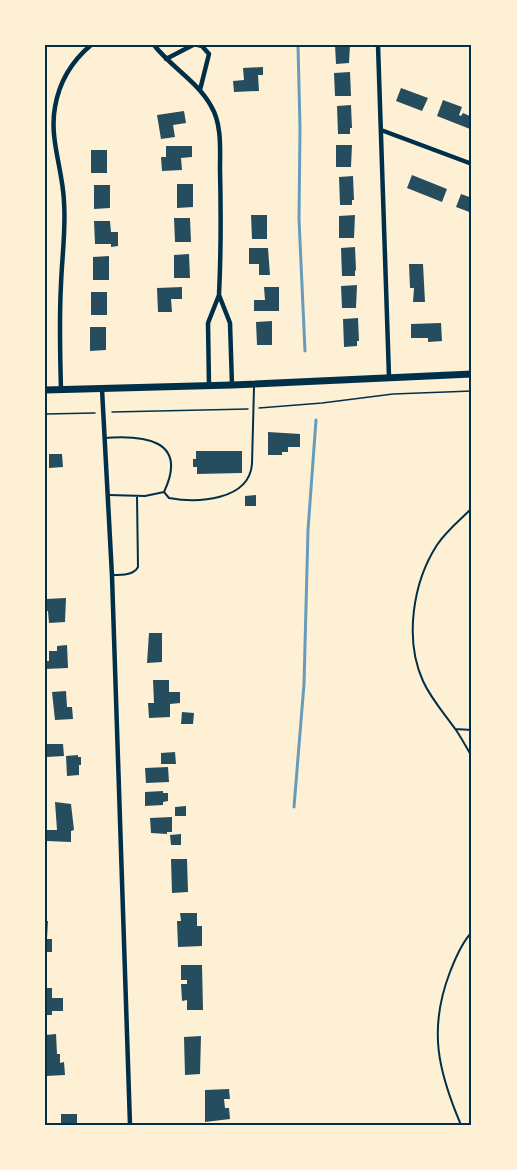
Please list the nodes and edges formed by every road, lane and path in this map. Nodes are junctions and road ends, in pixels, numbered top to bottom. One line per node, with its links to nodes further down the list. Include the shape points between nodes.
1 (91, 45): 17 (street, via 66,76 53,117 65,204 59,323)
2 (154, 45): 5 (street)
3 (196, 45): 5 (street); 6 (street, via 209,54)
4 (378, 45): 7 (street)
5 (165, 59): 6 (street)
6 (200, 90): 9 (street, via 214,111 219,134)
7 (381, 130): 8 (street); 11 (street)
8 (472, 164)
9 (219, 294): 13 (street, via 230,323); 14 (street, via 208,323)
10 (472, 374): 11 (main road)
11 (389, 377): 12 (main road)
12 (254, 384): 13 (main road); 19 (lane, via 252,472 248,480 232,492 198,500 169,498)
13 (232, 385): 14 (main road)
14 (209, 386): 15 (main road)
15 (102, 389): 17 (main road); 18 (street)
16 (45, 390): 17 (main road)
17 (61, 390)
18 (104, 438): 19 (lane, via 151,439 164,447 170,464); 20 (street)
19 (164, 492): 21 (lane)
20 (108, 495): 21 (lane); 23 (street)
21 (137, 496): 23 (lane, via 138,567 136,571)
22 (472, 508): 24 (lane, via 438,544 423,571 412,624 422,678)
23 (112, 576): 28 (street)
24 (455, 729): 25 (lane); 26 (lane)
25 (472, 730)
26 (472, 757)
27 (472, 932): 29 (lane, via 455,959 439,1012 441,1074)
28 (130, 1125)
29 (461, 1125)

